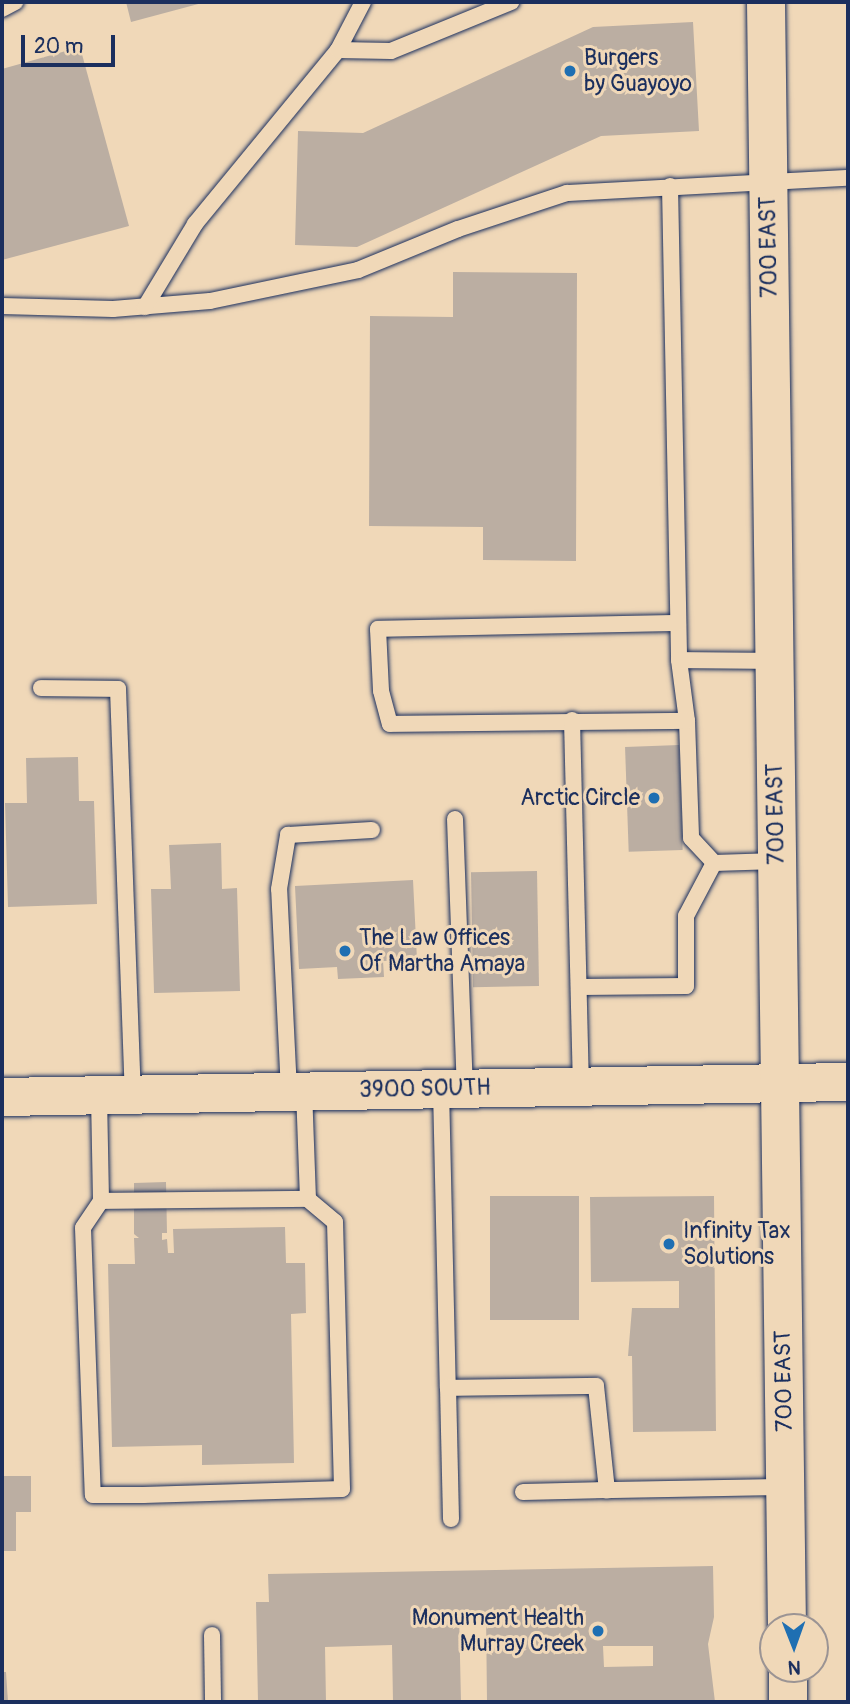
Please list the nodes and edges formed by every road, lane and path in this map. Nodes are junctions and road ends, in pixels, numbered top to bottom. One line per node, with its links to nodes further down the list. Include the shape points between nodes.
1 (15, 2): 5 (lane)
2 (363, 2): 6 (lane)
3 (511, 2): 6 (lane, via 391,51)
4 (766, 2): 8 (main road, 700 EAST)
5 (2, 9)
6 (338, 50): 11 (lane, via 195,224)
7 (848, 178): 8 (lane)
8 (768, 180): 9 (lane); 14 (main road, 700 EAST)
9 (670, 186): 11 (lane, via 567,193 458,229 358,270 210,301); 12 (lane)
10 (2, 306): 11 (lane)
11 (145, 307)
12 (678, 623): 13 (lane); 16 (lane, via 378,629 381,691 390,724)
13 (679, 660): 14 (lane); 17 (lane)
14 (774, 661): 20 (main road, 700 EAST)
15 (41, 688): 28 (lane, via 118,688)
16 (572, 720): 17 (lane); 22 (lane)
17 (687, 721): 21 (lane, via 691,838)
18 (455, 819): 26 (lane)
19 (372, 830): 27 (lane, via 288,835 279,889)
20 (777, 861): 21 (lane); 24 (main road, 700 EAST)
21 (714, 863): 22 (lane, via 686,916 686,986)
22 (580, 988): 25 (lane)
23 (848, 1082): 24 (main road, 3900 SOUTH)
24 (780, 1083): 25 (main road, 3900 SOUTH); 33 (main road, 700 EAST)
25 (581, 1086): 26 (main road, 3900 SOUTH)
26 (453, 1088): 27 (main road, 3900 SOUTH); 32 (lane)
27 (296, 1091): 28 (main road, 3900 SOUTH); 30 (lane)
28 (116, 1095): 29 (main road, 3900 SOUTH); 31 (lane)
29 (2, 1097)
30 (308, 1199): 31 (lane); 31 (lane, via 335,1222 342,1489 93,1496 82,1228)
31 (101, 1201)
32 (448, 1388): 34 (lane, via 596,1387); 36 (lane)
33 (785, 1487): 34 (lane); 37 (main road, 700 EAST)
34 (607, 1490): 35 (lane)
35 (523, 1492)
36 (451, 1519)
37 (787, 1613)
38 (212, 1635): 40 (lane)
39 (788, 1683): 41 (main road)
40 (213, 1702)
41 (788, 1702)

